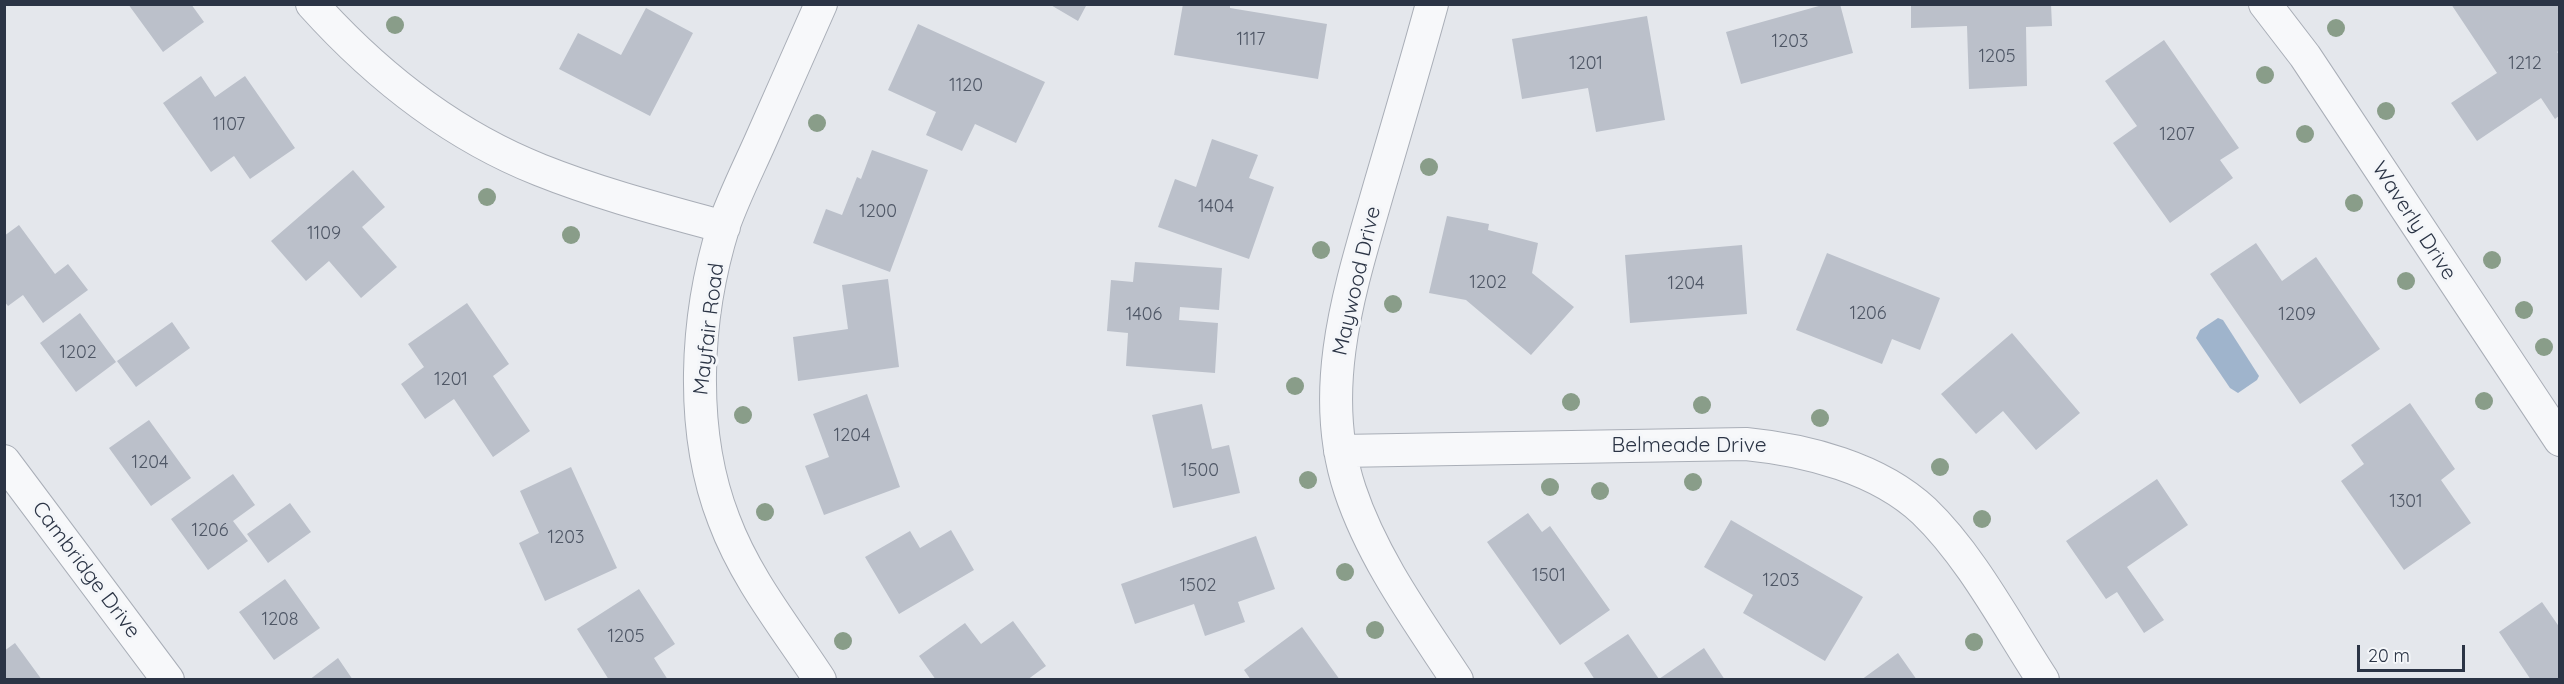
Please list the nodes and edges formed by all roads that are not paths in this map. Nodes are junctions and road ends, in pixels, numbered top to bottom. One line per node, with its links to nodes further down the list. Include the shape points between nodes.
1 (312, 4): 5 (street, via 358,52 420,103 472,137 539,170 621,199)
2 (822, 4): 5 (street, Mayfair Road)
3 (1432, 4): 7 (street, Maywood Drive, via 1351,286 1335,396)
4 (2265, 4): 6 (street, Waverly Drive, via 2305,56)
5 (724, 227): 10 (street, Mayfair Road, via 710,282 700,364 700,414 707,466 723,520 748,572)
6 (2559, 440)
7 (1340, 451): 11 (street, Maywood Drive, via 1350,491 1374,546); 12 (street, Belmeade Drive, via 1746,444 1782,447 1843,465 1883,483 1923,510 1957,549)
8 (4, 461): 9 (street, Cambridge Drive)
9 (168, 680)
10 (820, 680)
11 (1457, 680)
12 (2043, 680)

